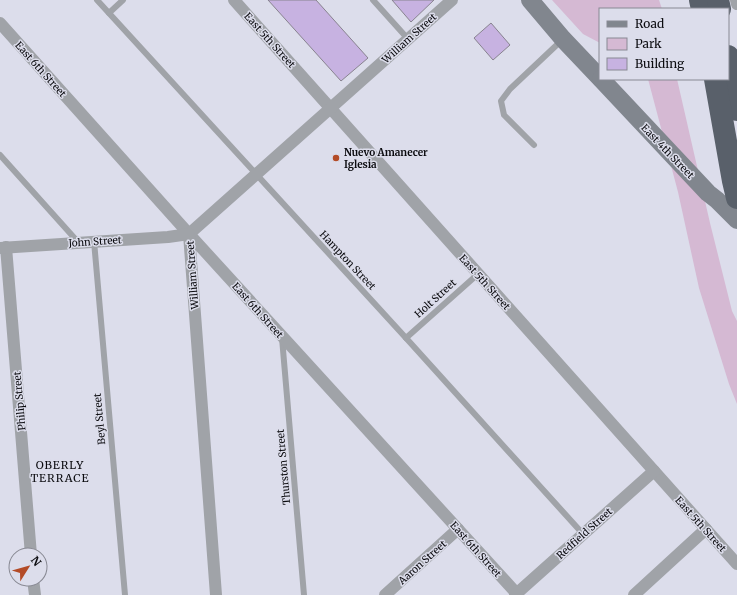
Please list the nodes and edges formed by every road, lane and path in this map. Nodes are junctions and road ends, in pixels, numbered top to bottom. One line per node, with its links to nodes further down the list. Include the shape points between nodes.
1 (97, 0): 9 (lane, Hampton Street)
2 (123, 0): 9 (lane)
3 (234, 0): 17 (street, East 5th Street)
4 (373, 0): 11 (lane)
5 (452, 0): 11 (street, William Street)
6 (530, 0): 12 (main road, East 4th Street)
7 (736, 0): 8 (street)
8 (737, 4)
9 (109, 13): 21 (lane, Hampton Street)
10 (0, 24): 24 (street, East 6th Street)
11 (408, 39): 17 (street, William Street)
12 (563, 39): 14 (main road, East 4th Street); 19 (lane, via 510,89 501,101 504,115)
13 (729, 62): 18 (highway)
14 (599, 78)
15 (601, 80): 23 (main road, East 4th Street)
16 (715, 80): 22 (highway)
17 (330, 108): 21 (street, William Street); 28 (street, East 5th Street)
18 (737, 110)
19 (534, 145)
20 (0, 155): 25 (lane)
21 (256, 174): 24 (street, William Street); 30 (lane, Hampton Street)
22 (737, 198)
23 (737, 220)
24 (189, 234): 26 (street, John Street); 29 (street, East 6th Street); 40 (street, William Street)
25 (78, 242): 26 (street, John Street); 27 (street, John Street)
26 (94, 242): 39 (lane, Beyl Street)
27 (3, 247): 35 (street, Philip Street)
28 (478, 274): 30 (lane, Holt Street); 31 (street, East 5th Street)
29 (282, 336): 32 (street, East 6th Street); 41 (lane, Thurston Street)
30 (406, 338): 34 (lane, Hampton Street)
31 (654, 471): 33 (street, East 5th Street); 34 (street, Redfield Street)
32 (458, 529): 37 (street, East 6th Street); 42 (street, Aaron Street)
33 (706, 529): 36 (street, East 5th Street); 38 (street)
34 (583, 534): 37 (street, Redfield Street)
35 (30, 547)
36 (737, 564)
37 (516, 594)
38 (637, 594)
39 (124, 595)
40 (216, 595)
41 (304, 595)
42 (385, 595)

